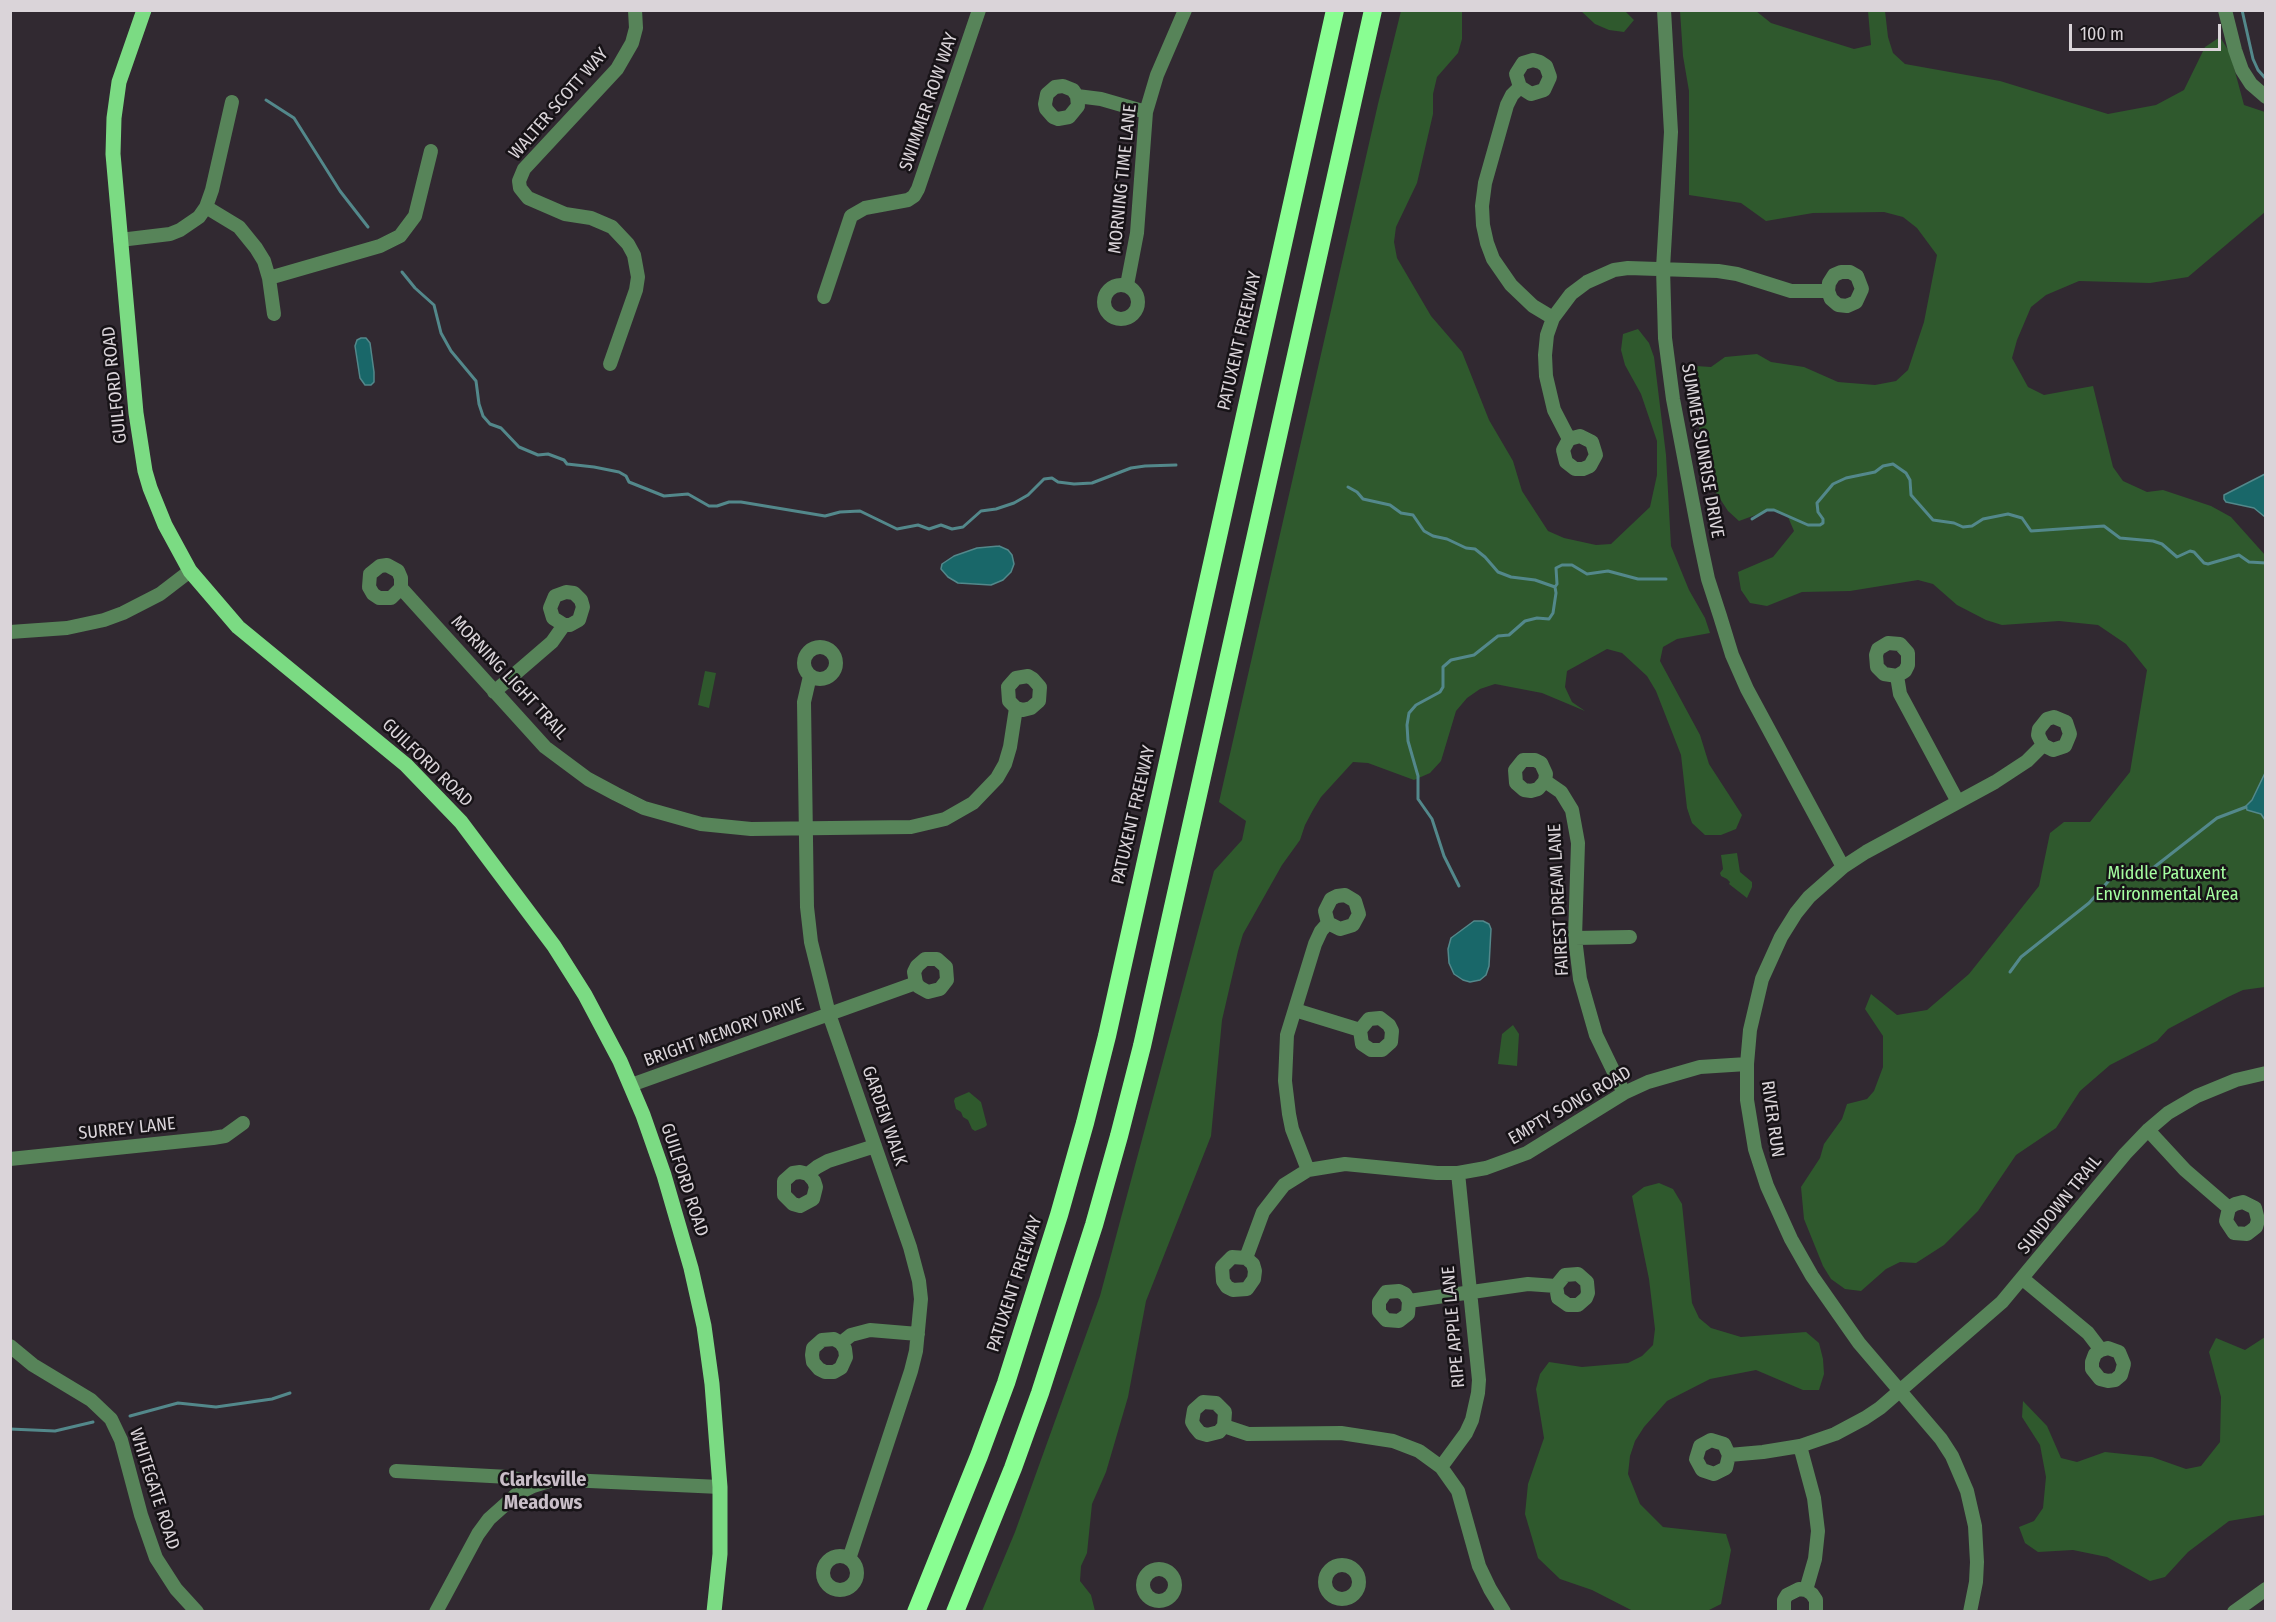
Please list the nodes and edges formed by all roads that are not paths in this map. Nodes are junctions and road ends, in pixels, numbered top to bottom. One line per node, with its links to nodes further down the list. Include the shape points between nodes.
1 (144, 10): 16 (main road, GUILFORD ROAD, via 119,82 114,118)
2 (635, 10): 24 (street, WALTER SCOTT WAY, via 632,43 617,69 524,169 519,181 528,198 565,214 591,218 612,227 634,255 636,291)
3 (979, 10): 21 (street, SWIMMER ROW WAY, via 918,189 908,200 866,208 851,216)
4 (1185, 10): 13 (street, MORNING TIME LANE)
5 (1335, 10): 82 (highway, PATUXENT FREEWAY, via 1085,1123 1006,1383)
6 (1372, 10): 83 (highway, via 1122,1125 1040,1394)
7 (1664, 10): 17 (street, SUMMER SUNRISE DRIVE, via 1671,132)
8 (2225, 10): 11 (street, via 2242,70)
9 (1520, 87): 23 (street, via 1507,105 1485,183 1483,225 1493,259 1511,285)
10 (1077, 96): 13 (street)
11 (2265, 97)
12 (232, 102): 15 (street)
13 (1146, 112): 19 (street, MORNING TIME LANE, via 1137,233)
14 (431, 151): 18 (street, via 415,216 400,236 380,246)
15 (206, 207): 16 (street, via 180,230); 18 (street, via 247,236 264,261)
16 (120, 240): 26 (main road, GUILFORD ROAD, via 145,471 165,525)
17 (1663, 268): 20 (street, via 1737,274 1791,291); 23 (street, via 1628,268 1601,275 1571,294); 38 (street, SUMMER SUNRISE DRIVE, via 1668,371 1708,579 1747,689)
18 (269, 278): 22 (street)
19 (1126, 285)
20 (1828, 291)
21 (824, 297)
22 (274, 314)
23 (1553, 318): 25 (street, via 1546,345 1546,376 1554,410)
24 (610, 364)
25 (1569, 439)
26 (190, 571): 29 (street, via 160,594 104,620 67,628); 48 (main road, GUILFORD ROAD, via 247,636 406,765 461,822 554,946 585,995)
27 (401, 588): 32 (street, MORNING LIGHT TRAIL)
28 (564, 625): 32 (street, via 552,642)
29 (10, 632)
30 (810, 676): 37 (street, GARDEN WALK, via 804,702)
31 (1897, 676): 36 (street, via 1900,694)
32 (494, 692): 37 (street, MORNING LIGHT TRAIL, via 545,747 588,779 644,808 727,828)
33 (1016, 708): 37 (street, MORNING LIGHT TRAIL, via 1005,764 983,794 959,812 911,827)
34 (2043, 745): 36 (street, RIVER RUN, via 2013,771)
35 (1545, 781): 41 (street, FAIREST DREAM LANE, via 1567,800 1575,824)
36 (1958, 802): 38 (street, RIVER RUN)
37 (806, 829): 44 (street, GARDEN WALK, via 811,942)
38 (1843, 867): 46 (street, RIVER RUN, via 1796,913 1771,958 1756,1002)
39 (1328, 923): 43 (street, via 1315,944)
40 (1630, 937): 41 (street)
41 (1575, 938): 49 (street, FAIREST DREAM LANE, via 1589,1018 1602,1053)
42 (916, 983): 44 (street, BRIGHT MEMORY DRIVE)
43 (1295, 1010): 45 (street); 54 (street, via 1287,1035 1285,1081 1292,1129)
44 (829, 1014): 48 (street, BRIGHT MEMORY DRIVE); 52 (street, GARDEN WALK)
45 (1360, 1030)
46 (1747, 1064): 49 (street, EMPTY SONG ROAD, via 1682,1071); 67 (street, RIVER RUN, via 1747,1100 1755,1149 1776,1208 1812,1276 1859,1342)
47 (2265, 1073): 51 (street, SUNDOWN TRAIL, via 2197,1096)
48 (631, 1085): 74 (main road, GUILFORD ROAD, via 664,1175 701,1311 712,1384)
49 (1624, 1093): 55 (street, EMPTY SONG ROAD, via 1527,1153 1500,1164)
50 (243, 1123): 53 (street, SURREY LANE, via 225,1136 213,1138)
51 (2148, 1130): 57 (street); 59 (street, SUNDOWN TRAIL)
52 (875, 1146): 56 (street, via 828,1161); 63 (street, GARDEN WALK, via 917,1272 921,1299)
53 (10, 1159)
54 (1308, 1170): 55 (street, EMPTY SONG ROAD, via 1345,1164); 58 (street, EMPTY SONG ROAD, via 1284,1185 1269,1203 1258,1221)
55 (1458, 1173): 61 (street, RIPE APPLE LANE)
56 (808, 1174)
57 (2229, 1208)
58 (1246, 1258)
59 (2023, 1279): 65 (street, via 2088,1333); 67 (street, SUNDOWN TRAIL, via 1983,1321)
60 (1556, 1286): 61 (street, via 1528,1284)
61 (1469, 1292): 62 (street); 71 (street, RIPE APPLE LANE, via 1478,1393 1466,1433)
62 (1409, 1300)
63 (918, 1334): 64 (street, via 870,1330 851,1335); 75 (street, GARDEN WALK, via 911,1371)
64 (841, 1343)
65 (2101, 1350)
66 (14, 1355): 79 (street, WHITEGATE ROAD, via 91,1400 111,1419 121,1440 156,1558)
67 (1901, 1391): 69 (street, SUNDOWN TRAIL, via 1866,1418); 88 (street, RIVER RUN, via 1941,1439 1967,1491 1975,1526 1977,1562)
68 (1224, 1426): 71 (street, via 1248,1434 1341,1433 1378,1437 1419,1451)
69 (1800, 1446): 70 (street, SUNDOWN TRAIL); 77 (street, via 1818,1531)
70 (1730, 1455)
71 (1441, 1467): 85 (street, via 1458,1491 1479,1566)
72 (396, 1471): 73 (street, via 509,1477)
73 (533, 1486): 74 (street, via 576,1480); 80 (street, via 517,1494 489,1519)
74 (720, 1487): 81 (main road, GUILFORD ROAD, via 720,1554)
75 (849, 1559)
76 (2265, 1589): 89 (street)
77 (1806, 1590): 86 (street, via 1793,1590 1787,1595); 87 (street, via 1816,1600)
78 (1170, 1597): 84 (street)
79 (196, 1611)
80 (436, 1611)
81 (714, 1611)
82 (916, 1611)
83 (956, 1611)
84 (1175, 1611)
85 (1504, 1611)
86 (1784, 1611)
87 (1816, 1611)
88 (1970, 1611)
89 (2234, 1611)

